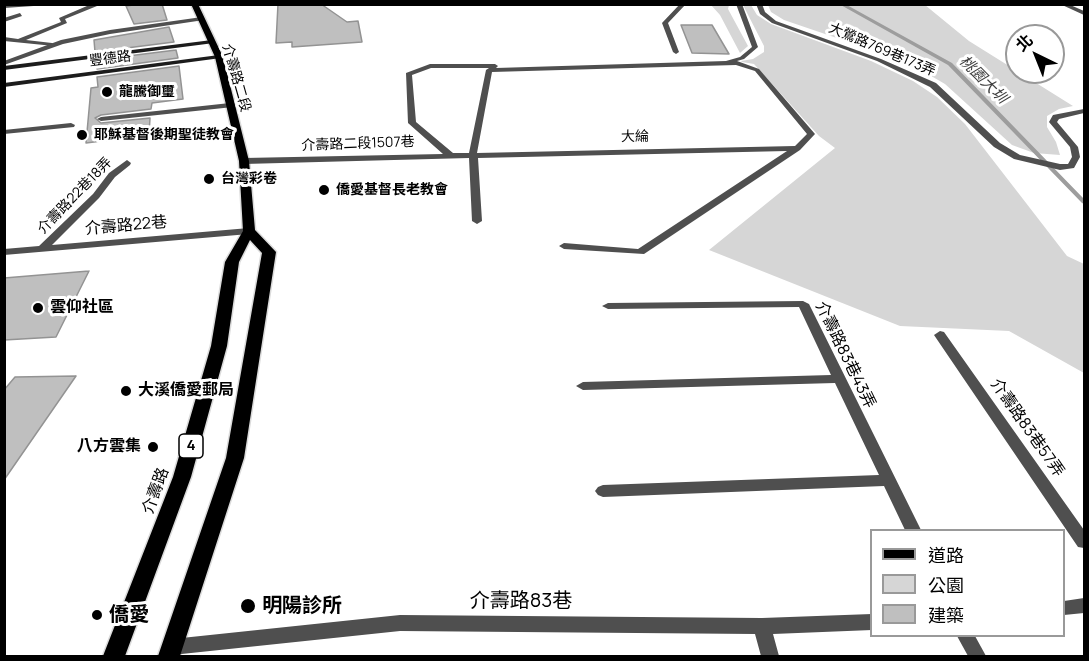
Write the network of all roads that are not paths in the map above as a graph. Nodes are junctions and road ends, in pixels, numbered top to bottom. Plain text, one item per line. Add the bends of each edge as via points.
1 (60, 4) edge
2 (76, 4) edge
3 (113, 4) edge
4 (194, 4) edge
5 (684, 4) edge
6 (739, 4) edge
7 (759, 4) edge
8 (1062, 4) edge
9 (15, 5) edge
10 (96, 5) edge
11 (4, 6) edge
12 (1084, 14) edge
13 (21, 15) dead end
14 (202, 19) junction
15 (4, 20) edge
16 (4, 39) edge
17 (18, 41) junction
18 (212, 42) junction
19 (52, 45) junction
20 (676, 52) dead end
21 (219, 57) junction
22 (4, 63) edge
23 (4, 68) edge
24 (4, 85) edge
25 (230, 105) junction
26 (1084, 111) edge
27 (101, 119) dead end
28 (71, 125) dead end
29 (4, 132) edge
30 (797, 148) junction
31 (473, 154) junction
32 (450, 155) junction
33 (244, 161) junction
34 (127, 163) dead end
35 (477, 221) dead end
36 (249, 231) junction
37 (564, 246) dead end
38 (43, 248) junction
39 (4, 252) edge
40 (608, 306) dead end
41 (940, 334) dead end
42 (839, 379) junction
43 (583, 386) dead end
44 (887, 480) junction
45 (603, 491) dead end
46 (912, 529) edge
47 (1084, 542) edge
48 (1084, 606) edge
49 (1065, 608) edge
50 (870, 622) edge
51 (762, 626) junction
52 (967, 637) edge
53 (170, 652) edge
54 (114, 657) edge
55 (770, 657) edge
56 (977, 657) edge

1 - 9 street
2 - 10 street
3 - 10 street
4 - 14 main road, 介壽路二段
5 - 20 street via 665,23
6 - 32 street via 755,47 742,58 707,63 430,66 408,74 412,123
7 - 26 street, 大鶯路769巷173弄 via 762,13 774,22 879,60 933,85 997,145 1017,157 1071,166 1076,157 1074,147 1053,122 1056,117
8 - 12 street
9 - 11 street
10 - 17 street
13 - 15 street
14 - 18 main road, 介壽路二段
14 - 19 street, 豐德路
16 - 17 street
17 - 19 street
18 - 21 main road, 介壽路二段
18 - 23 main road, 豐德路
19 - 22 street, 豐德路
21 - 24 main road, 豐德路
21 - 25 main road, 介壽路二段
25 - 27 street
25 - 33 main road, 介壽路二段
28 - 29 street
30 - 31 street, 大綸
30 - 31 street via 811,134 757,70 737,63 489,69
30 - 37 street via 640,252
31 - 32 street, 介壽路二段1507巷
31 - 35 street
32 - 33 street, 介壽路二段1507巷
33 - 36 main road
34 - 38 street, 介壽路22巷18弄
36 - 38 street, 介壽路22巷
36 - 53 main road via 269,252 235,458
36 - 54 main road, 介壽路 / 4 via 232,262 219,346 182,477
38 - 39 street, 介壽路22巷
40 - 42 street, 介壽路83巷43弄 via 803,304
41 - 47 street, 介壽路83巷57弄
42 - 43 street
42 - 44 street, 介壽路83巷43弄
44 - 45 street
44 - 46 street, 介壽路83巷43弄
48 - 49 street
50 - 51 street, 介壽路83巷
51 - 53 street, 介壽路83巷 via 400,623
51 - 55 street
52 - 56 street

